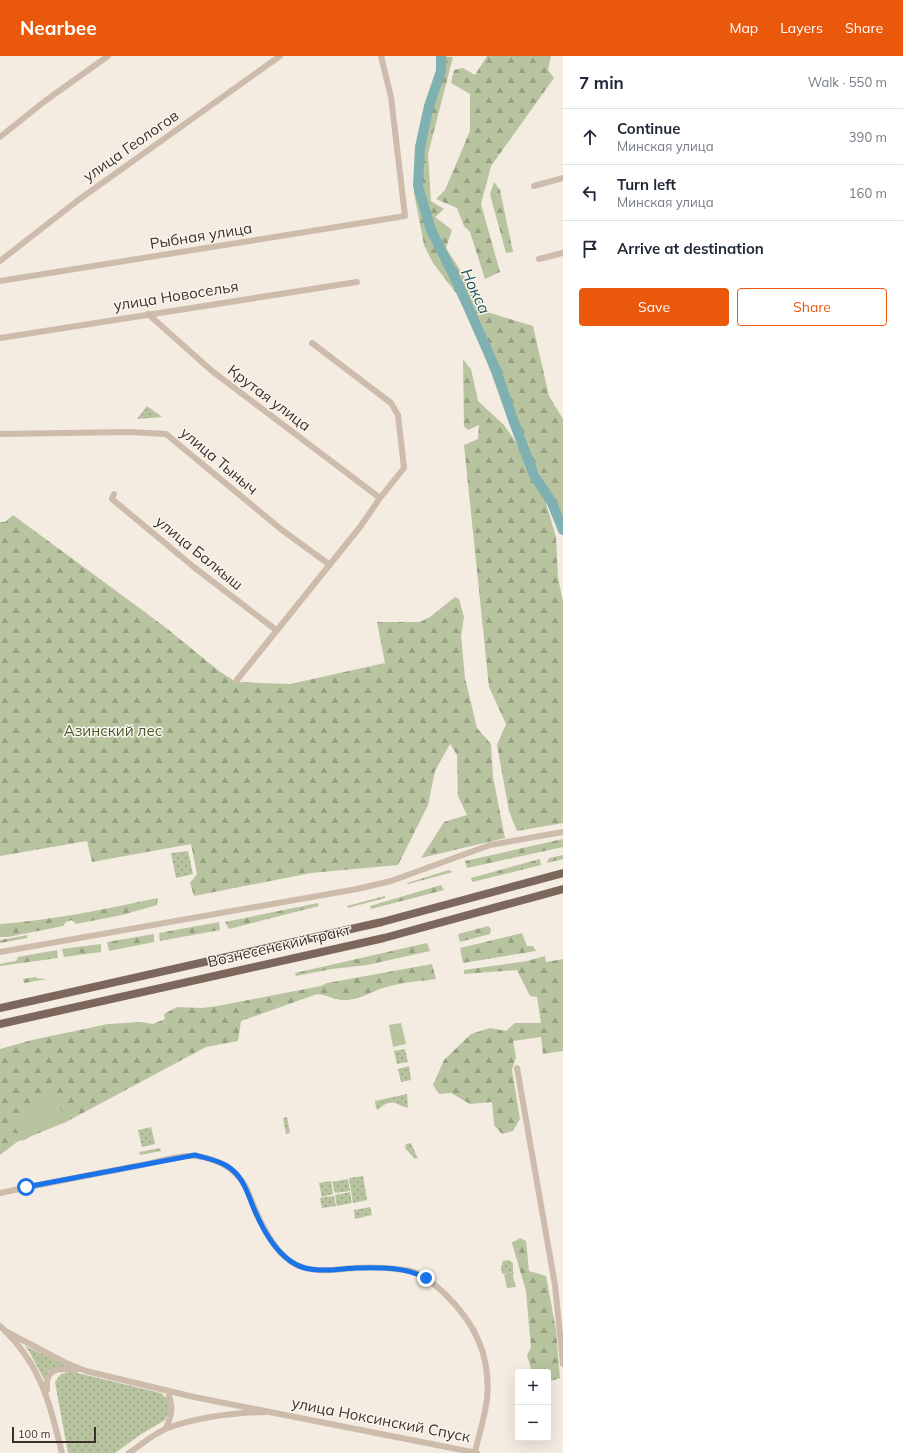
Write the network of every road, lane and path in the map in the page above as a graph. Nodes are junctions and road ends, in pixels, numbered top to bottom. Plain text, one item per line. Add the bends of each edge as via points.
1 (108, 56) edge
2 (280, 56) edge
3 (381, 56) edge
4 (0, 137) edge
5 (563, 178) edge
6 (534, 186) dead end
7 (563, 253) edge
8 (539, 259) dead end
9 (0, 262) edge
10 (0, 281) edge
11 (357, 282) dead end
12 (148, 314) junction
13 (0, 338) edge
14 (312, 343) dead end
15 (0, 434) edge
16 (114, 494) dead end
17 (380, 498) junction
18 (330, 565) junction
19 (276, 630) junction
20 (237, 680) dead end
21 (563, 832) edge
22 (563, 873) edge
23 (563, 889) edge
24 (0, 952) edge
25 (0, 1008) edge
26 (0, 1024) edge
27 (517, 1068) dead end
28 (0, 1193) edge
29 (0, 1326) edge
30 (7, 1332) junction
31 (563, 1364) edge
32 (86, 1371) junction
33 (167, 1390) junction
34 (48, 1399) junction
35 (280, 1413) junction
36 (166, 1428) junction
37 (62, 1453) edge
38 (129, 1453) edge
39 (476, 1453) edge

1 - 4 street via 45,100
2 - 9 street, улица Геологов via 77,201
3 - 10 street, Рыбная улица via 391,97 405,216
5 - 6 street
7 - 8 street
11 - 12 street, улица Новоселья
12 - 13 street, улица Новоселья
12 - 17 street, Крутая улица via 212,371
14 - 17 street via 384,396 398,414 404,468
15 - 18 street, улица Тыныч via 166,434 282,530
16 - 19 street, улица Балкыш via 112,499 195,568
17 - 18 street
18 - 19 street
19 - 20 street
21 - 24 street via 490,845 391,881
22 - 25 main road, Вознесенский тракт via 382,922
23 - 26 main road, Вознесенский тракт via 384,938
27 - 31 street via 555,1285
28 - 39 street via 195,1155 227,1166 238,1174 244,1184 260,1223 273,1244 294,1263 302,1268 327,1270 369,1268 414,1272 437,1286 464,1315 478,1337 487,1370 487,1399
29 - 30 street, улица Ноксинский Спуск
30 - 32 street, улица Ноксинский Спуск
30 - 34 street, улица Ноксинский Спуск via 23,1349 44,1386
32 - 33 street, улица Ноксинский Спуск
32 - 34 street, улица Ноксинский Спуск via 64,1368 53,1371 48,1376
33 - 35 street, улица Ноксинский Спуск
33 - 36 street via 173,1404 172,1415
34 - 37 street, улица Ноксинский Спуск
35 - 36 street, улица Ноксинский Спуск via 240,1413 204,1418
35 - 39 street, улица Ноксинский Спуск
36 - 38 street, улица Ноксинский Спуск

